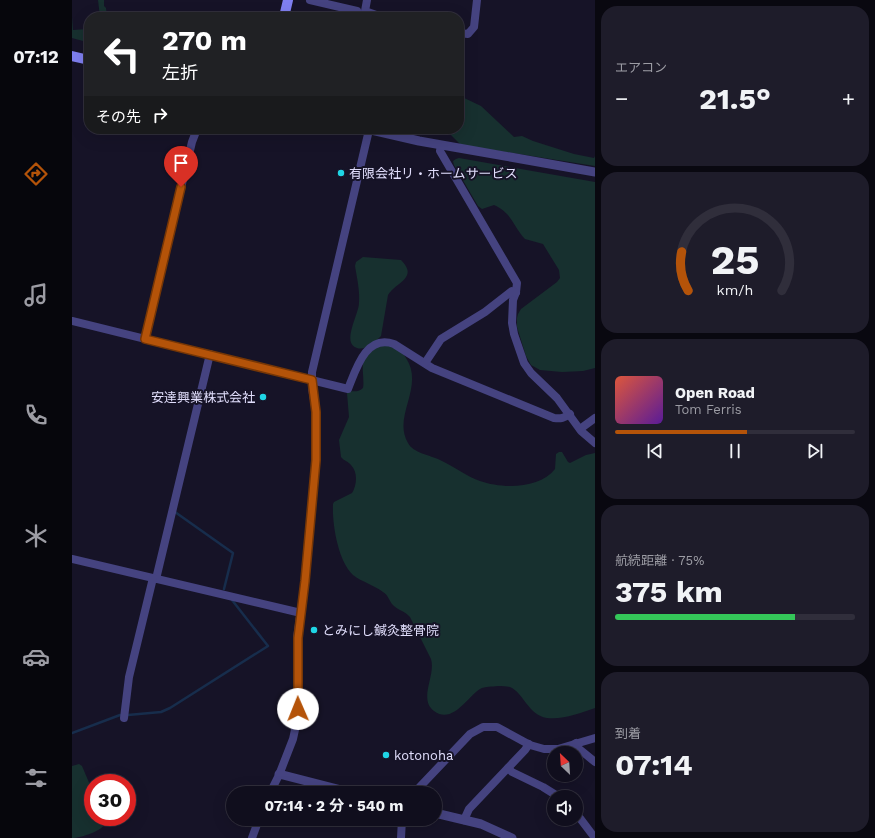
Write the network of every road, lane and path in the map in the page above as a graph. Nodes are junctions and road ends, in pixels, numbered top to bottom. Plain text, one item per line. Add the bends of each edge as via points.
1 (288, 0) edge
2 (310, 0) edge
3 (367, 0) edge
4 (477, 0) edge
5 (357, 11) dead end
6 (285, 12) edge
7 (368, 12) edge
8 (464, 34) edge
9 (72, 56) edge
10 (84, 59) edge
11 (195, 134) edge
12 (367, 134) edge
13 (391, 134) edge
14 (441, 145) junction
15 (595, 172) edge
16 (516, 293) junction
17 (72, 321) edge
18 (145, 339) junction
19 (210, 354) junction
20 (425, 363) junction
21 (312, 380) junction
22 (570, 414) junction
23 (595, 418) edge
24 (580, 429) junction
25 (595, 443) edge
26 (72, 559) edge
27 (155, 578) junction
28 (301, 613) junction
29 (124, 718) dead end
30 (595, 738) edge
31 (576, 743) junction
32 (529, 744) junction
33 (595, 762) edge
34 (508, 768) junction
35 (279, 774) junction
36 (273, 786) edge
37 (326, 786) edge
38 (421, 786) edge
39 (548, 790) edge
40 (442, 815) edge
41 (464, 820) junction
42 (583, 821) edge
43 (256, 826) edge
44 (402, 826) edge
45 (593, 832) edge
46 (252, 838) edge
47 (401, 838) edge
48 (512, 838) edge

1 - 6 main road
2 - 5 street
3 - 7 street via 365,11
4 - 8 street via 474,27 468,34
9 - 10 main road
11 - 18 street
12 - 21 street via 313,364
13 - 14 street
14 - 15 street
14 - 16 street via 440,151 517,283
16 - 20 street via 512,291 441,339
16 - 22 street via 513,300 512,323 521,357 527,368
17 - 18 street
18 - 19 street
19 - 21 street
19 - 27 street
20 - 21 street via 394,344 382,342 369,348 364,354 348,389
20 - 22 street via 554,418 565,418
21 - 28 street via 316,412 316,460
22 - 24 street
23 - 24 street
24 - 25 street
26 - 27 street
27 - 28 street
27 - 29 street via 129,677
28 - 35 street via 297,646 297,724
30 - 31 street
31 - 32 street via 551,750
31 - 33 street via 578,748
32 - 34 street
32 - 38 street via 498,727 483,727 470,734
34 - 39 street
34 - 41 street via 469,809
35 - 36 street
35 - 37 street
40 - 41 street
41 - 48 street via 489,827
42 - 45 street
43 - 46 street
44 - 47 street

